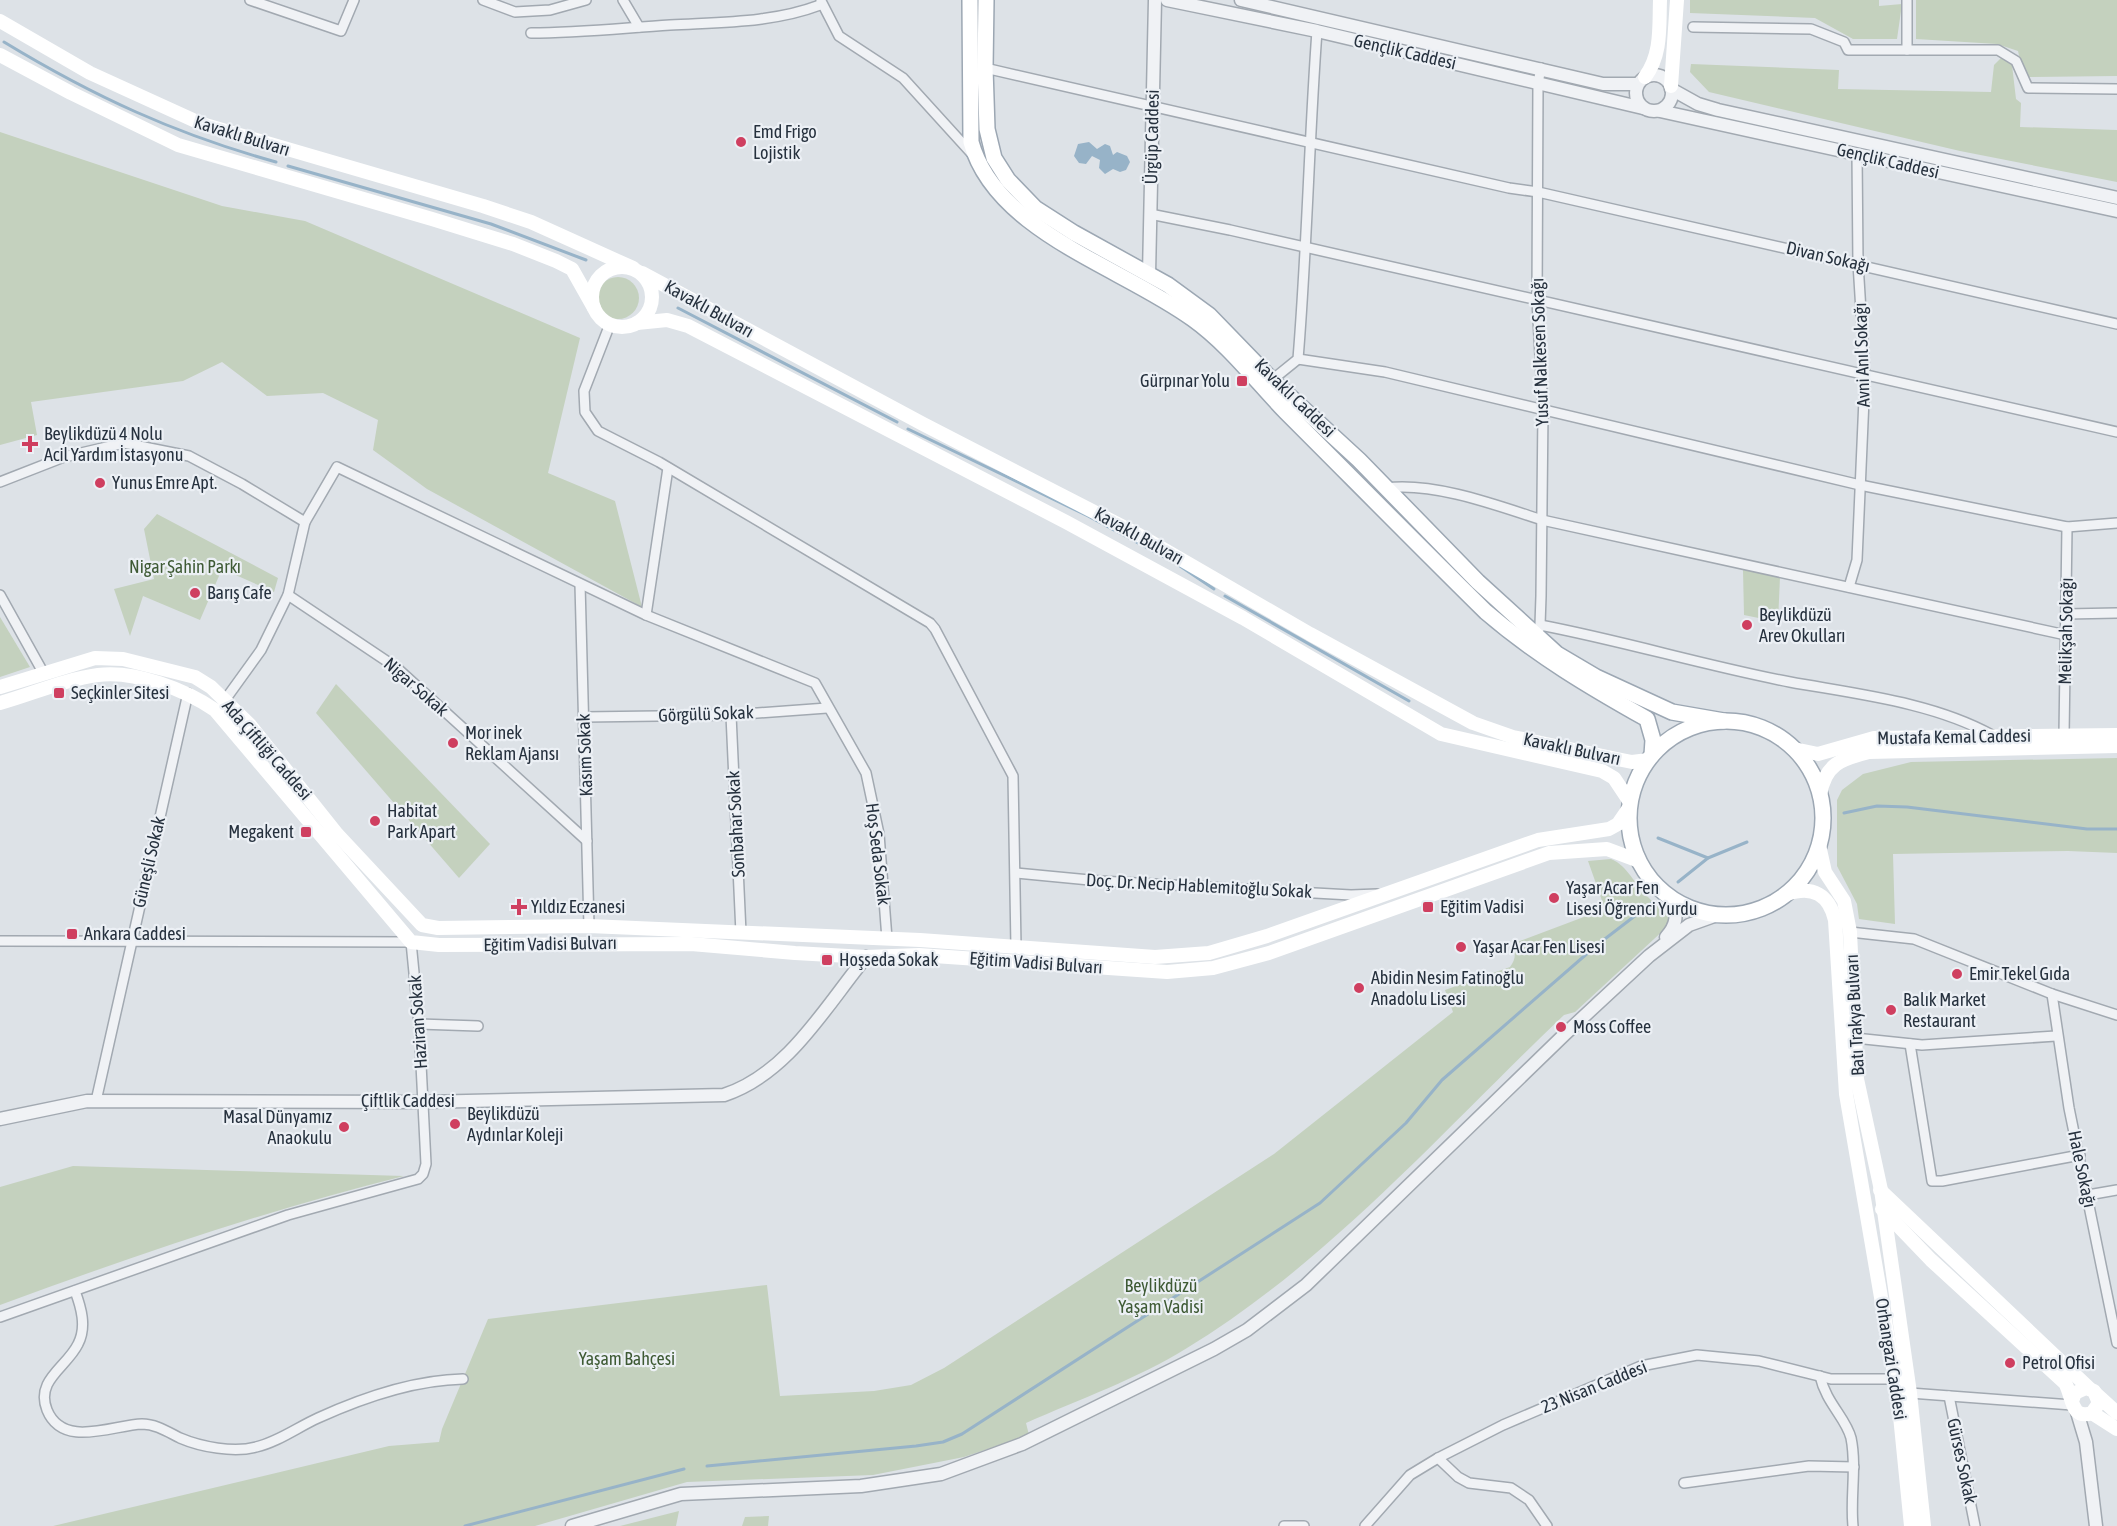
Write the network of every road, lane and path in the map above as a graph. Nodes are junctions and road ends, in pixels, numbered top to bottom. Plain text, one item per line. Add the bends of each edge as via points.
1 (250, 0) edge
2 (354, 0) edge
3 (483, 0) edge
4 (586, 0) edge
5 (623, 0) edge
6 (969, 0) edge
7 (986, 0) edge
8 (1155, 0) edge
9 (1167, 0) edge
10 (1241, 0) edge
11 (1660, 0) edge
12 (1677, 0) edge
13 (1907, 0) edge
14 (821, 2) edge
15 (0, 21) edge
16 (639, 27) junction
17 (1693, 27) dead end
18 (1317, 31) junction
19 (531, 33) dead end
20 (1906, 50) junction
21 (0, 55) edge
22 (985, 68) junction
23 (1541, 68) junction
24 (1641, 80) junction
25 (1538, 83) junction
26 (1671, 88) junction
27 (2117, 89) edge
28 (1152, 107) junction
29 (1643, 108) junction
30 (1660, 111) junction
31 (1308, 143) junction
32 (1857, 154) junction
33 (977, 162) junction
34 (1538, 192) junction
35 (2117, 198) edge
36 (2117, 212) edge
37 (1150, 214) junction
38 (1306, 247) junction
39 (1858, 263) junction
40 (637, 270) junction
41 (1149, 274) junction
42 (1537, 300) junction
43 (594, 308) junction
44 (637, 323) junction
45 (610, 324) junction
46 (2117, 324) edge
47 (1298, 359) junction
48 (1865, 376) junction
49 (1272, 380) junction
50 (1543, 411) junction
51 (2117, 432) edge
52 (668, 468) junction
53 (0, 482) edge
54 (1860, 485) junction
55 (1386, 488) junction
56 (1542, 520) junction
57 (305, 522) junction
58 (2117, 523) edge
59 (2067, 527) junction
60 (580, 584) junction
61 (1849, 587) junction
62 (0, 595) edge
63 (288, 595) junction
64 (2117, 613) edge
65 (2066, 614) junction
66 (646, 615) junction
67 (1539, 630) junction
68 (2066, 635) junction
69 (44, 674) junction
70 (0, 687) edge
71 (188, 693) junction
72 (0, 703) edge
73 (220, 705) junction
74 (827, 708) junction
75 (731, 715) junction
76 (584, 717) junction
77 (1724, 721) junction
78 (2064, 735) junction
79 (2117, 735) edge
80 (1994, 736) junction
81 (2117, 746) edge
82 (1794, 749) junction
83 (1650, 758) junction
84 (1820, 795) junction
85 (1630, 805) junction
86 (587, 841) junction
87 (1819, 845) junction
88 (1639, 861) junction
89 (1016, 873) junction
90 (1383, 893) junction
91 (1787, 894) junction
92 (1672, 899) junction
93 (1717, 915) junction
94 (422, 925) junction
95 (589, 926) junction
96 (1851, 932) junction
97 (741, 933) junction
98 (887, 939) junction
99 (0, 941) edge
100 (411, 942) junction
101 (130, 943) junction
102 (1016, 947) junction
103 (887, 955) junction
104 (1649, 956) junction
105 (866, 957) junction
106 (2052, 994) junction
107 (2117, 1015) edge
108 (419, 1024) junction
109 (478, 1026) dead end
110 (2056, 1036) junction
111 (1855, 1038) junction
112 (1910, 1044) junction
113 (96, 1101) junction
114 (424, 1102) junction
115 (0, 1119) edge
116 (2080, 1155) junction
117 (1881, 1190) junction
118 (2117, 1190) edge
119 (1864, 1194) junction
120 (2088, 1195) junction
121 (1884, 1210) junction
122 (1918, 1247) junction
123 (1890, 1256) junction
124 (75, 1291) junction
125 (0, 1317) edge
126 (2117, 1343) edge
127 (1820, 1376) junction
128 (463, 1379) dead end
129 (1895, 1379) junction
130 (2092, 1390) junction
131 (1910, 1393) junction
132 (1948, 1396) junction
133 (2080, 1409) junction
134 (2117, 1413) edge
135 (2117, 1429) edge
136 (1438, 1458) junction
137 (1854, 1467) junction
138 (1684, 1483) dead end
139 (572, 1526) edge
140 (1284, 1526) edge
141 (1304, 1526) edge
142 (1365, 1526) edge
143 (1547, 1526) edge
144 (1853, 1526) edge
145 (1911, 1526) edge
146 (1924, 1526) edge
147 (1975, 1526) edge
148 (2096, 1526) edge

1 - 2 street via 341,31
3 - 4 street via 515,12 550,10
5 - 16 street
6 - 33 main road, Kavaklı Caddesi via 969,120
7 - 22 main road, Kavaklı Caddesi
8 - 28 street, Ürgüp Caddesi
9 - 18 street, Gençlik Caddesi
10 - 23 street, Gençlik Caddesi
11 - 24 main road via 1659,46 1652,68
12 - 26 main road
13 - 20 street
14 - 16 street via 791,14 759,19
14 - 33 street via 839,36 903,78
15 - 40 main road, Kavaklı Bulvarı via 90,74 202,124 493,209
16 - 19 street
17 - 20 street via 1811,29 1844,42 1848,50
18 - 25 street, Gençlik Caddesi
18 - 31 street
20 - 27 street via 1998,50 2016,61 2028,88
21 - 43 main road, Kavaklı Bulvarı via 178,144 442,222 556,261 572,269
22 - 28 street, Divan Sokağı
22 - 41 main road, Kavaklı Caddesi via 987,129 994,158 1008,180 1035,208
23 - 24 street, Gençlik Caddesi via 1604,84
23 - 25 street, Yusuf Nalkesen Sokağı
24 - 26 street via 1663,77
24 - 29 street via 1635,98
25 - 29 street, Gençlik Caddesi
25 - 34 street, Yusuf Nalkesen Sokağı
26 - 30 street via 1669,103
26 - 35 street, Gençlik Caddesi via 1698,104 1718,110
28 - 31 street, Divan Sokağı
28 - 37 street, Ürgüp Caddesi
29 - 30 street
30 - 32 street, Gençlik Caddesi
31 - 34 street, Divan Sokağı
31 - 38 street
32 - 36 street, Gençlik Caddesi
32 - 39 street, Avni Anıl Sokağı
33 - 83 main road, Kavaklı Caddesi via 1002,197 1031,224 1148,289 1212,334 1486,612 1521,642 1569,675 1647,719 1653,740
34 - 39 street, Divan Sokağı
34 - 42 street, Yusuf Nalkesen Sokağı
37 - 38 street
37 - 41 street, Ürgüp Caddesi
38 - 42 street
38 - 47 street
39 - 46 street, Divan Sokağı
39 - 48 street, Avni Anıl Sokağı
40 - 43 main road via 614,267 598,279 593,288
40 - 44 main road, Kavaklı Bulvarı via 652,289 653,299 651,309
40 - 83 main road, Kavaklı Bulvarı via 1139,535 1473,723 1513,737 1632,762
41 - 49 main road, Kavaklı Caddesi via 1188,297 1209,315
42 - 48 street
42 - 50 street, Yusuf Nalkesen Sokağı
43 - 45 main road, Kavaklı Bulvarı
44 - 45 main road, Kavaklı Bulvarı via 628,327
44 - 85 main road, Kavaklı Bulvarı via 667,320 688,326 1066,522 1243,618 1422,724 1459,740 1602,771 1614,778
45 - 52 street via 584,391 585,412 598,431
47 - 49 street
47 - 50 street via 1385,372
48 - 51 street
48 - 54 street, Avni Anıl Sokağı
49 - 55 main road, Kavaklı Caddesi
50 - 54 street
50 - 56 street, Yusuf Nalkesen Sokağı
52 - 66 street
52 - 89 street via 930,623 1013,776
53 - 57 street via 64,457 123,443 189,456
54 - 59 street
54 - 61 street, Avni Anıl Sokağı via 1857,560
55 - 56 street via 1431,491 1489,502
55 - 67 main road, Kavaklı Caddesi via 1478,582
56 - 61 street
56 - 67 street, Yusuf Nalkesen Sokağı
57 - 60 street, Hoş Seda Sokak via 338,466
57 - 63 street
58 - 59 street
59 - 65 street, Melikşah Sokağı
60 - 66 street, Hoş Seda Sokak
60 - 76 street, Kasım Sokak
61 - 68 street
62 - 69 street
63 - 73 street via 261,650
63 - 86 street, Nigar Sokak via 397,668
64 - 65 street
65 - 68 street, Melikşah Sokağı
66 - 74 street, Hoş Seda Sokak via 815,683
67 - 77 main road, Kavaklı Caddesi via 1557,654 1596,677 1672,712
67 - 80 street via 1639,645 1711,665 1913,707 1970,723
68 - 78 street, Melikşah Sokağı
69 - 70 main road, Ada Çiftliği Caddesi
69 - 73 main road, Ada Çiftliği Caddesi via 95,658 123,659 195,678 211,687
71 - 72 main road, Ada Çiftliği Caddesi via 123,675 97,675
71 - 73 main road, Ada Çiftliği Caddesi
71 - 101 street, Güneşli Sokak
73 - 94 main road, Ada Çiftliği Caddesi via 250,725 337,834
73 - 100 main road, Ada Çiftliği Caddesi
74 - 75 street, Görgülü Sokak
74 - 98 street, Hoş Seda Sokak via 866,773 879,834
75 - 76 street, Görgülü Sokak
75 - 97 street, Sonbahar Sokak
76 - 86 street, Kasım Sokak
77 - 82 main road via 1762,728
77 - 83 main road via 1677,735
78 - 79 main road, Mustafa Kemal Caddesi
78 - 80 main road, Mustafa Kemal Caddesi
80 - 82 main road, Mustafa Kemal Caddesi via 1874,738 1818,754
81 - 84 main road, Mustafa Kemal Caddesi via 1869,752 1834,766 1823,781
82 - 84 main road via 1812,773
83 - 85 main road
84 - 87 main road via 1823,820
85 - 88 main road via 1632,841
85 - 90 main road, Eğitim Vadisi Bulvarı via 1618,824 1609,829 1538,840
86 - 95 street, Kasım Sokak
87 - 91 main road via 1812,863
87 - 96 main road, Batı Trakya Bulvarı via 1825,872 1844,901
88 - 92 main road via 1648,876
88 - 103 main road, Eğitim Vadisi Bulvarı via 1607,849 1549,853 1269,953 1213,968 1167,972
89 - 90 street, Doç. Dr. Necip Hablemitoğlu Sokak via 1100,881
89 - 102 street
90 - 102 main road, Eğitim Vadisi Bulvarı via 1209,953 1155,957
91 - 93 main road via 1755,911
91 - 119 main road, Batı Trakya Bulvarı via 1816,892 1832,908 1846,1094
92 - 93 main road via 1696,911
92 - 104 street via 1675,924
93 - 104 street via 1689,925
94 - 95 main road, Eğitim Vadisi Bulvarı
94 - 100 street
95 - 97 main road, Eğitim Vadisi Bulvarı
96 - 106 street via 1914,939
96 - 111 main road, Batı Trakya Bulvarı
97 - 98 main road, Eğitim Vadisi Bulvarı
98 - 102 main road, Eğitim Vadisi Bulvarı
98 - 103 main road
99 - 101 street
100 - 101 street
100 - 105 main road, Eğitim Vadisi Bulvarı via 692,944
100 - 108 street, Haziran Sokak
101 - 113 street, Güneşli Sokak
103 - 105 main road, Eğitim Vadisi Bulvarı
104 - 139 street via 1306,1285 1247,1330 1214,1349 1023,1444 941,1474 861,1486 681,1494
105 - 114 street, Çiftlik Caddesi via 779,1065 742,1089 712,1097
106 - 107 street
106 - 110 street, Hale Sokağı
108 - 109 street
108 - 114 street, Haziran Sokak
110 - 112 street
110 - 116 street, Hale Sokağı
111 - 112 street
111 - 117 main road, Batı Trakya Bulvarı via 1857,1079
112 - 116 street via 1932,1180
113 - 114 street, Çiftlik Caddesi
113 - 115 street, Çiftlik Caddesi via 50,1106
114 - 124 street, Haziran Sokak via 426,1164 418,1179 288,1215
116 - 120 street, Hale Sokağı
117 - 119 main road
117 - 121 main road, Batı Trakya Bulvarı
117 - 130 main road
118 - 120 street
119 - 121 main road
119 - 129 main road, Orhangazi Caddesi
120 - 126 street, Hale Sokağı
121 - 122 main road
121 - 123 main road, Orhangazi Caddesi
122 - 123 main road via 1897,1242
122 - 133 main road via 2065,1383
123 - 131 main road, Orhangazi Caddesi
124 - 125 street, Haziran Sokak
124 - 128 street via 82,1310 78,1344 46,1385 44,1398 48,1412 73,1432 145,1424 216,1447 255,1448 362,1400 439,1380
127 - 129 street, 23 Nisan Caddesi
127 - 136 street, 23 Nisan Caddesi via 1759,1361 1697,1354 1641,1366 1503,1425
127 - 137 street via 1827,1400 1850,1435
129 - 145 main road, Orhangazi Caddesi
130 - 133 main road via 2078,1390
130 - 133 main road via 2098,1403
130 - 134 main road
131 - 132 street
131 - 146 main road, Orhangazi Caddesi
132 - 133 street
132 - 147 street, Gürses Sokak
133 - 135 main road
133 - 148 street
136 - 142 street, 23 Nisan Caddesi via 1410,1475
136 - 143 street via 1458,1478 1469,1483 1512,1488 1529,1500
137 - 138 street via 1809,1466
137 - 144 street
140 - 141 street

